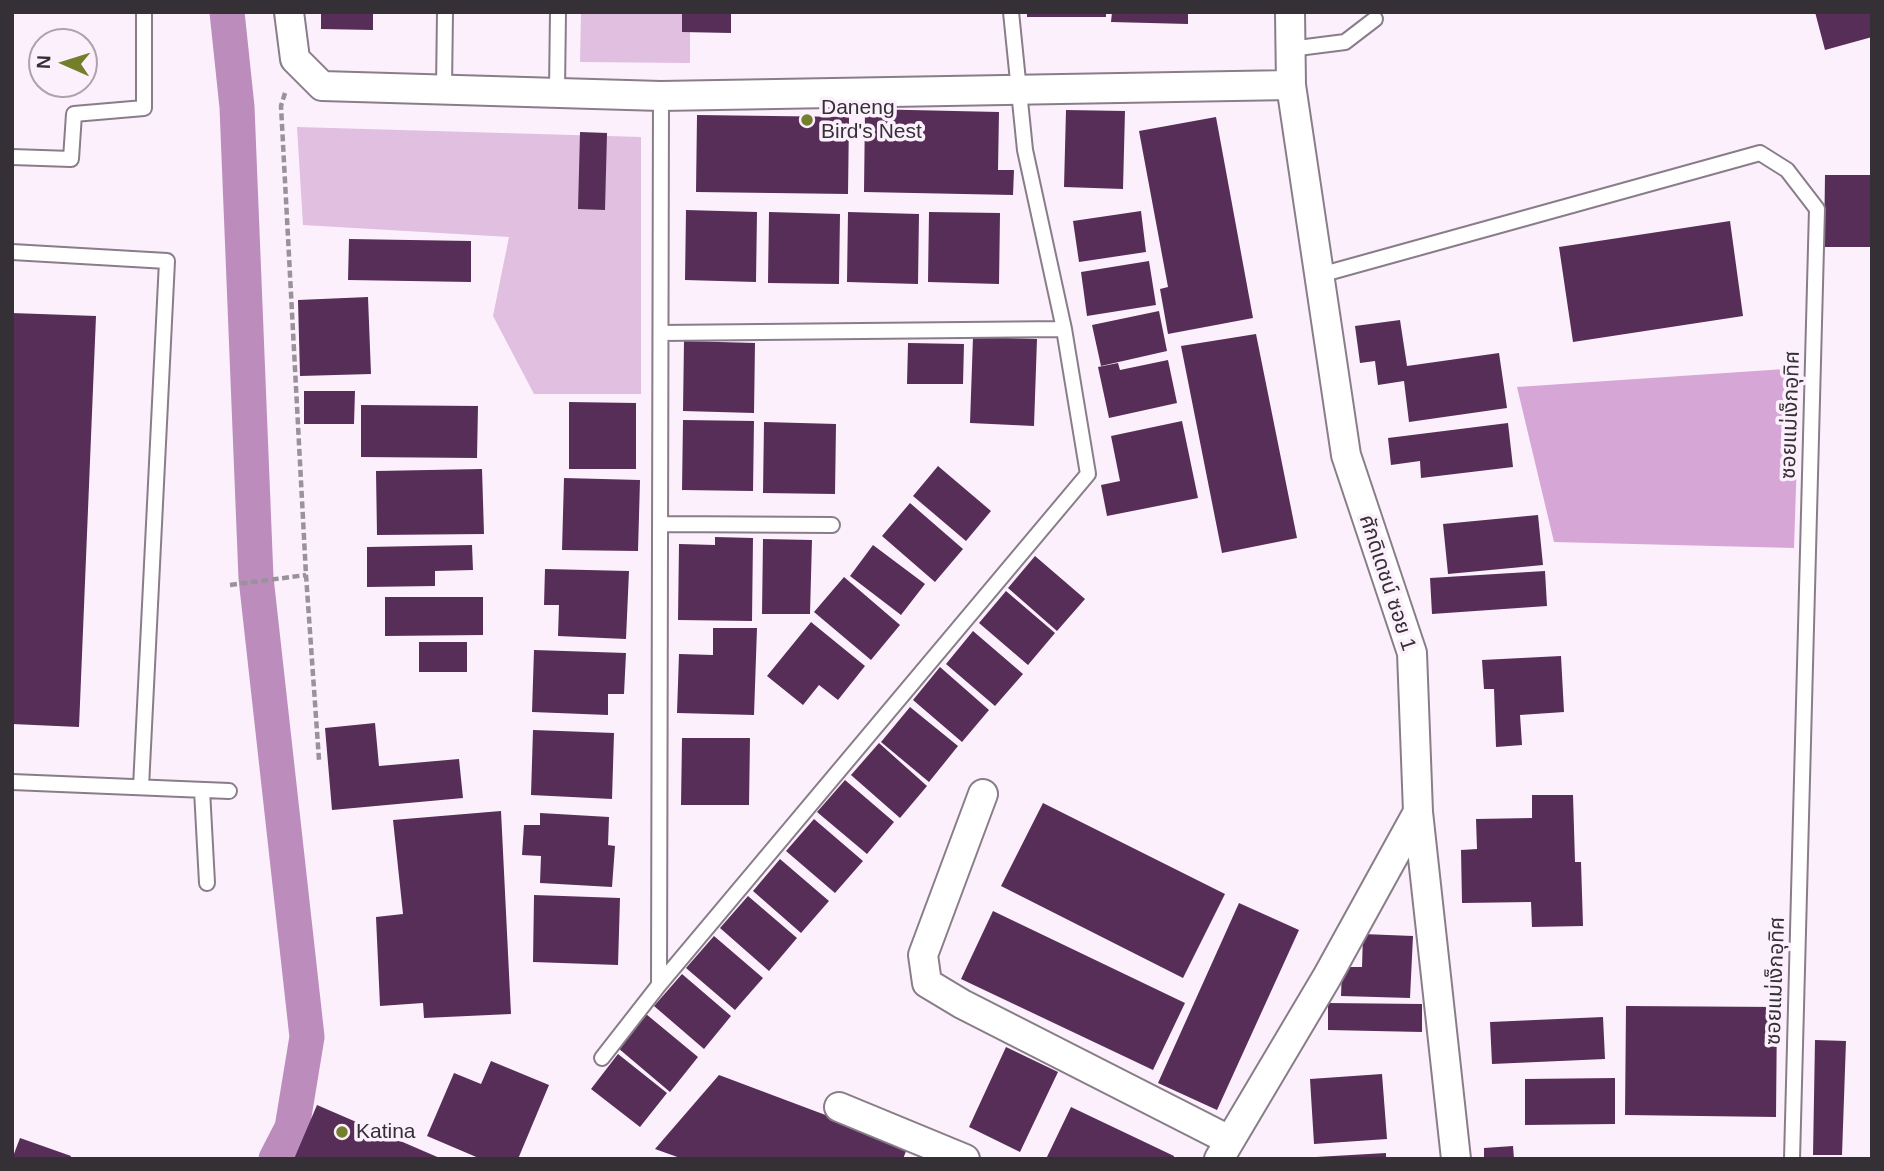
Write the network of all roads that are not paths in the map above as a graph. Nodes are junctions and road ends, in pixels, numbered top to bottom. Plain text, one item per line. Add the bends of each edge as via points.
1 (144, 12) edge
2 (289, 12) edge
3 (445, 12) edge
4 (558, 12) edge
5 (1011, 12) edge
6 (1290, 12) edge
7 (1378, 15) edge
8 (1290, 49) junction
9 (1291, 85) junction
10 (444, 88) junction
11 (1017, 89) junction
12 (556, 90) junction
13 (661, 96) junction
14 (12, 157) edge
15 (12, 253) edge
16 (1320, 275) junction
17 (1064, 329) junction
18 (661, 333) junction
19 (661, 524) junction
20 (832, 525) dead end
21 (12, 782) edge
22 (141, 787) junction
23 (202, 790) junction
24 (229, 791) dead end
25 (983, 794) dead end
26 (1418, 812) junction
27 (207, 883) dead end
28 (659, 985) junction
29 (602, 1058) dead end
30 (839, 1107) dead end
31 (1224, 1150) edge
32 (965, 1159) edge
33 (1456, 1159) edge
34 (1792, 1159) edge

1 - 14 lane via 144,108 74,114 71,159
2 - 10 street via 295,59 322,86
3 - 10 lane
4 - 12 lane
5 - 11 lane
6 - 8 street, ศักดิเดชน์ ซอย 1
7 - 8 lane via 1345,42
8 - 9 street, ศักดิเดชน์ ซอย 1
9 - 11 street
9 - 16 street, ศักดิเดชน์ ซอย 1
10 - 12 street
11 - 13 street
11 - 17 lane via 1025,150
12 - 13 street
13 - 18 lane
15 - 22 lane via 167,261
16 - 26 street, ศักดิเดชน์ ซอย 1 via 1346,454 1412,653
16 - 34 lane, ซอยแม่เง็กอุทิศ via 1760,153 1787,170 1817,209
17 - 18 lane
17 - 28 lane via 1088,474
18 - 19 lane
19 - 20 lane
19 - 28 lane
21 - 22 lane
22 - 23 lane
23 - 24 lane
23 - 27 lane
25 - 31 street via 923,955 927,983
26 - 31 street
26 - 33 street, ศักดิเดชน์ ซอย 1
28 - 29 lane
30 - 32 street

